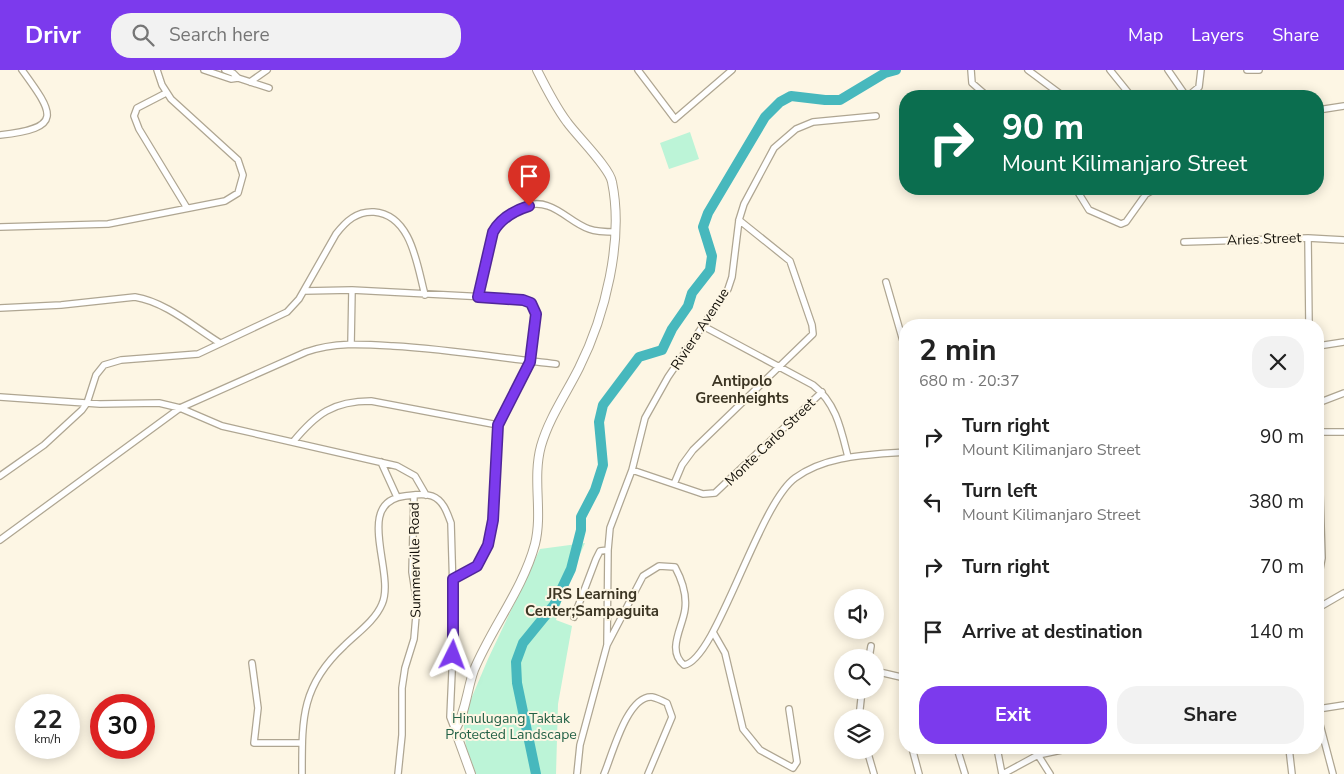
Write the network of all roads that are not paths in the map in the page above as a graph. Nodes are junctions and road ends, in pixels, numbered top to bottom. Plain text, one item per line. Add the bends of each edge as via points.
1 (22, 70) edge
2 (157, 70) edge
3 (204, 70) edge
4 (224, 70) edge
5 (267, 70) edge
6 (536, 70) edge
7 (638, 70) edge
8 (732, 70) edge
9 (971, 70) edge
10 (1028, 70) edge
11 (1110, 70) edge
12 (1168, 70) edge
13 (1201, 70) edge
14 (1248, 70) edge
15 (1259, 70) edge
16 (238, 78) junction
17 (250, 82) junction
18 (269, 88) dead end
19 (979, 90) edge
20 (1055, 90) edge
21 (1127, 90) edge
22 (1183, 90) edge
23 (1194, 90) edge
24 (166, 93) junction
25 (1344, 106) edge
26 (1324, 109) edge
27 (876, 116) dead end
28 (0, 135) edge
29 (1080, 195) edge
30 (1145, 195) edge
31 (187, 208) junction
32 (740, 220) junction
33 (0, 227) edge
34 (616, 232) junction
35 (1308, 238) junction
36 (1344, 240) edge
37 (1184, 242) dead end
38 (886, 282) dead end
39 (352, 290) junction
40 (304, 291) junction
41 (425, 294) junction
42 (478, 297) junction
43 (0, 308) edge
44 (1309, 319) edge
45 (703, 326) junction
46 (899, 327) edge
47 (1344, 342) edge
48 (220, 343) junction
49 (351, 344) junction
50 (1324, 345) edge
51 (530, 362) junction
52 (556, 364) dead end
53 (780, 367) junction
54 (822, 392) junction
55 (1344, 393) edge
56 (0, 397) edge
57 (1324, 401) edge
58 (87, 403) junction
59 (180, 408) junction
60 (498, 425) junction
61 (1324, 431) edge
62 (1344, 432) edge
63 (292, 442) junction
64 (899, 453) edge
65 (848, 457) junction
66 (381, 462) junction
67 (632, 470) junction
68 (0, 476) edge
69 (674, 484) junction
70 (414, 495) junction
71 (426, 495) junction
72 (397, 497) junction
73 (0, 540) edge
74 (608, 550) junction
75 (453, 579) junction
76 (1344, 593) edge
77 (1324, 605) edge
78 (574, 617) dead end
79 (713, 632) junction
80 (607, 645) junction
81 (871, 646) dead end
82 (870, 649) edge
83 (252, 662) dead end
84 (884, 673) edge
85 (899, 677) edge
86 (1344, 705) edge
87 (1324, 708) edge
88 (789, 709) dead end
89 (454, 730) junction
90 (1324, 740) edge
91 (302, 744) junction
92 (914, 754) edge
93 (959, 754) edge
94 (998, 754) edge
95 (1043, 754) edge
96 (1290, 754) edge
97 (1038, 755) junction
98 (870, 759) edge
99 (302, 774) edge
100 (398, 774) edge
101 (471, 774) edge
102 (577, 774) edge
103 (604, 774) edge
104 (648, 774) edge
105 (874, 774) edge
106 (919, 774) edge
107 (965, 774) edge
108 (1002, 774) edge
109 (1050, 774) edge
110 (1292, 774) edge
111 (1333, 774) edge

1 - 28 street via 45,102 46,116 42,126 30,132
2 - 24 street
3 - 16 street via 231,79
4 - 16 street
5 - 17 street
6 - 34 street via 555,106 612,179
7 - 8 street via 675,119
9 - 19 street via 970,78
10 - 20 street
11 - 21 street
12 - 22 street
13 - 23 street via 1199,86
14 - 15 street
16 - 17 street
17 - 18 street
24 - 31 street via 137,108 134,116
24 - 31 street via 238,160 243,175 238,193 233,198
25 - 26 street
27 - 32 street, Riviera Avenue via 813,122 796,129 774,148 744,204
29 - 30 street via 1089,210 1121,224 1126,222
31 - 33 street via 108,224
32 - 45 street, Riviera Avenue via 732,277 718,307
32 - 53 street via 790,261 813,330 811,337
34 - 42 street via 590,230 548,206 539,204 518,209 498,223 493,232
34 - 89 street via 604,301 587,351 547,427 541,448 537,470 539,522 535,544 526,569 474,671
35 - 36 street, Aries Street
35 - 37 street, Aries Street
35 - 44 street
38 - 46 street
39 - 40 street
39 - 41 street
39 - 49 street
40 - 41 street via 343,225 359,214 376,212 394,219 407,234
40 - 48 street via 294,306 281,316
41 - 42 street
42 - 51 street via 531,303 536,314
43 - 48 street via 135,297 151,301
45 - 53 street
45 - 67 street, Riviera Avenue via 645,418
47 - 50 street
48 - 58 street via 190,356 121,360 104,365 96,375
49 - 51 street via 423,348
49 - 59 street via 327,345 306,352
51 - 52 street
51 - 60 street
53 - 54 street
53 - 69 street via 693,450
54 - 65 street via 833,406
54 - 69 street, Monte Carlo Street via 715,493 702,494
55 - 57 street
56 - 58 street
58 - 59 street via 159,402
58 - 68 street via 60,431
59 - 63 street via 222,426
59 - 73 street
60 - 63 street via 371,401 354,401 327,409
60 - 75 street via 493,520 488,545 477,566
61 - 62 street
63 - 66 street
64 - 65 street
65 - 79 street via 806,471 784,488 770,509
66 - 71 street via 409,472 419,481
66 - 72 street
67 - 69 street, Monte Carlo Street
67 - 74 street, Riviera Avenue via 610,528
70 - 71 street
70 - 72 street
70 - 100 street, Summerville Road via 412,572 417,604 414,639 402,688
71 - 75 street via 440,501 447,511
72 - 91 street via 389,501 378,519 385,584 382,604 320,671 304,712
74 - 78 street via 600,551
74 - 80 street, Riviera Avenue
75 - 89 street via 450,717
76 - 77 street
79 - 80 street via 693,662 684,665 678,660 676,642 685,609 682,580 675,567 659,566 643,576
79 - 88 street via 725,653 743,729 760,750 793,768 797,762
80 - 102 street via 580,745
81 - 82 street
83 - 91 street via 258,708 254,743
84 - 85 street
86 - 87 street
89 - 101 street
90 - 111 street
91 - 99 street
92 - 106 street
93 - 107 street
94 - 108 street
95 - 97 street
96 - 110 street
97 - 108 street
97 - 109 street
98 - 105 street
103 - 104 street via 627,717 634,707 646,698 652,698 667,703 672,717

